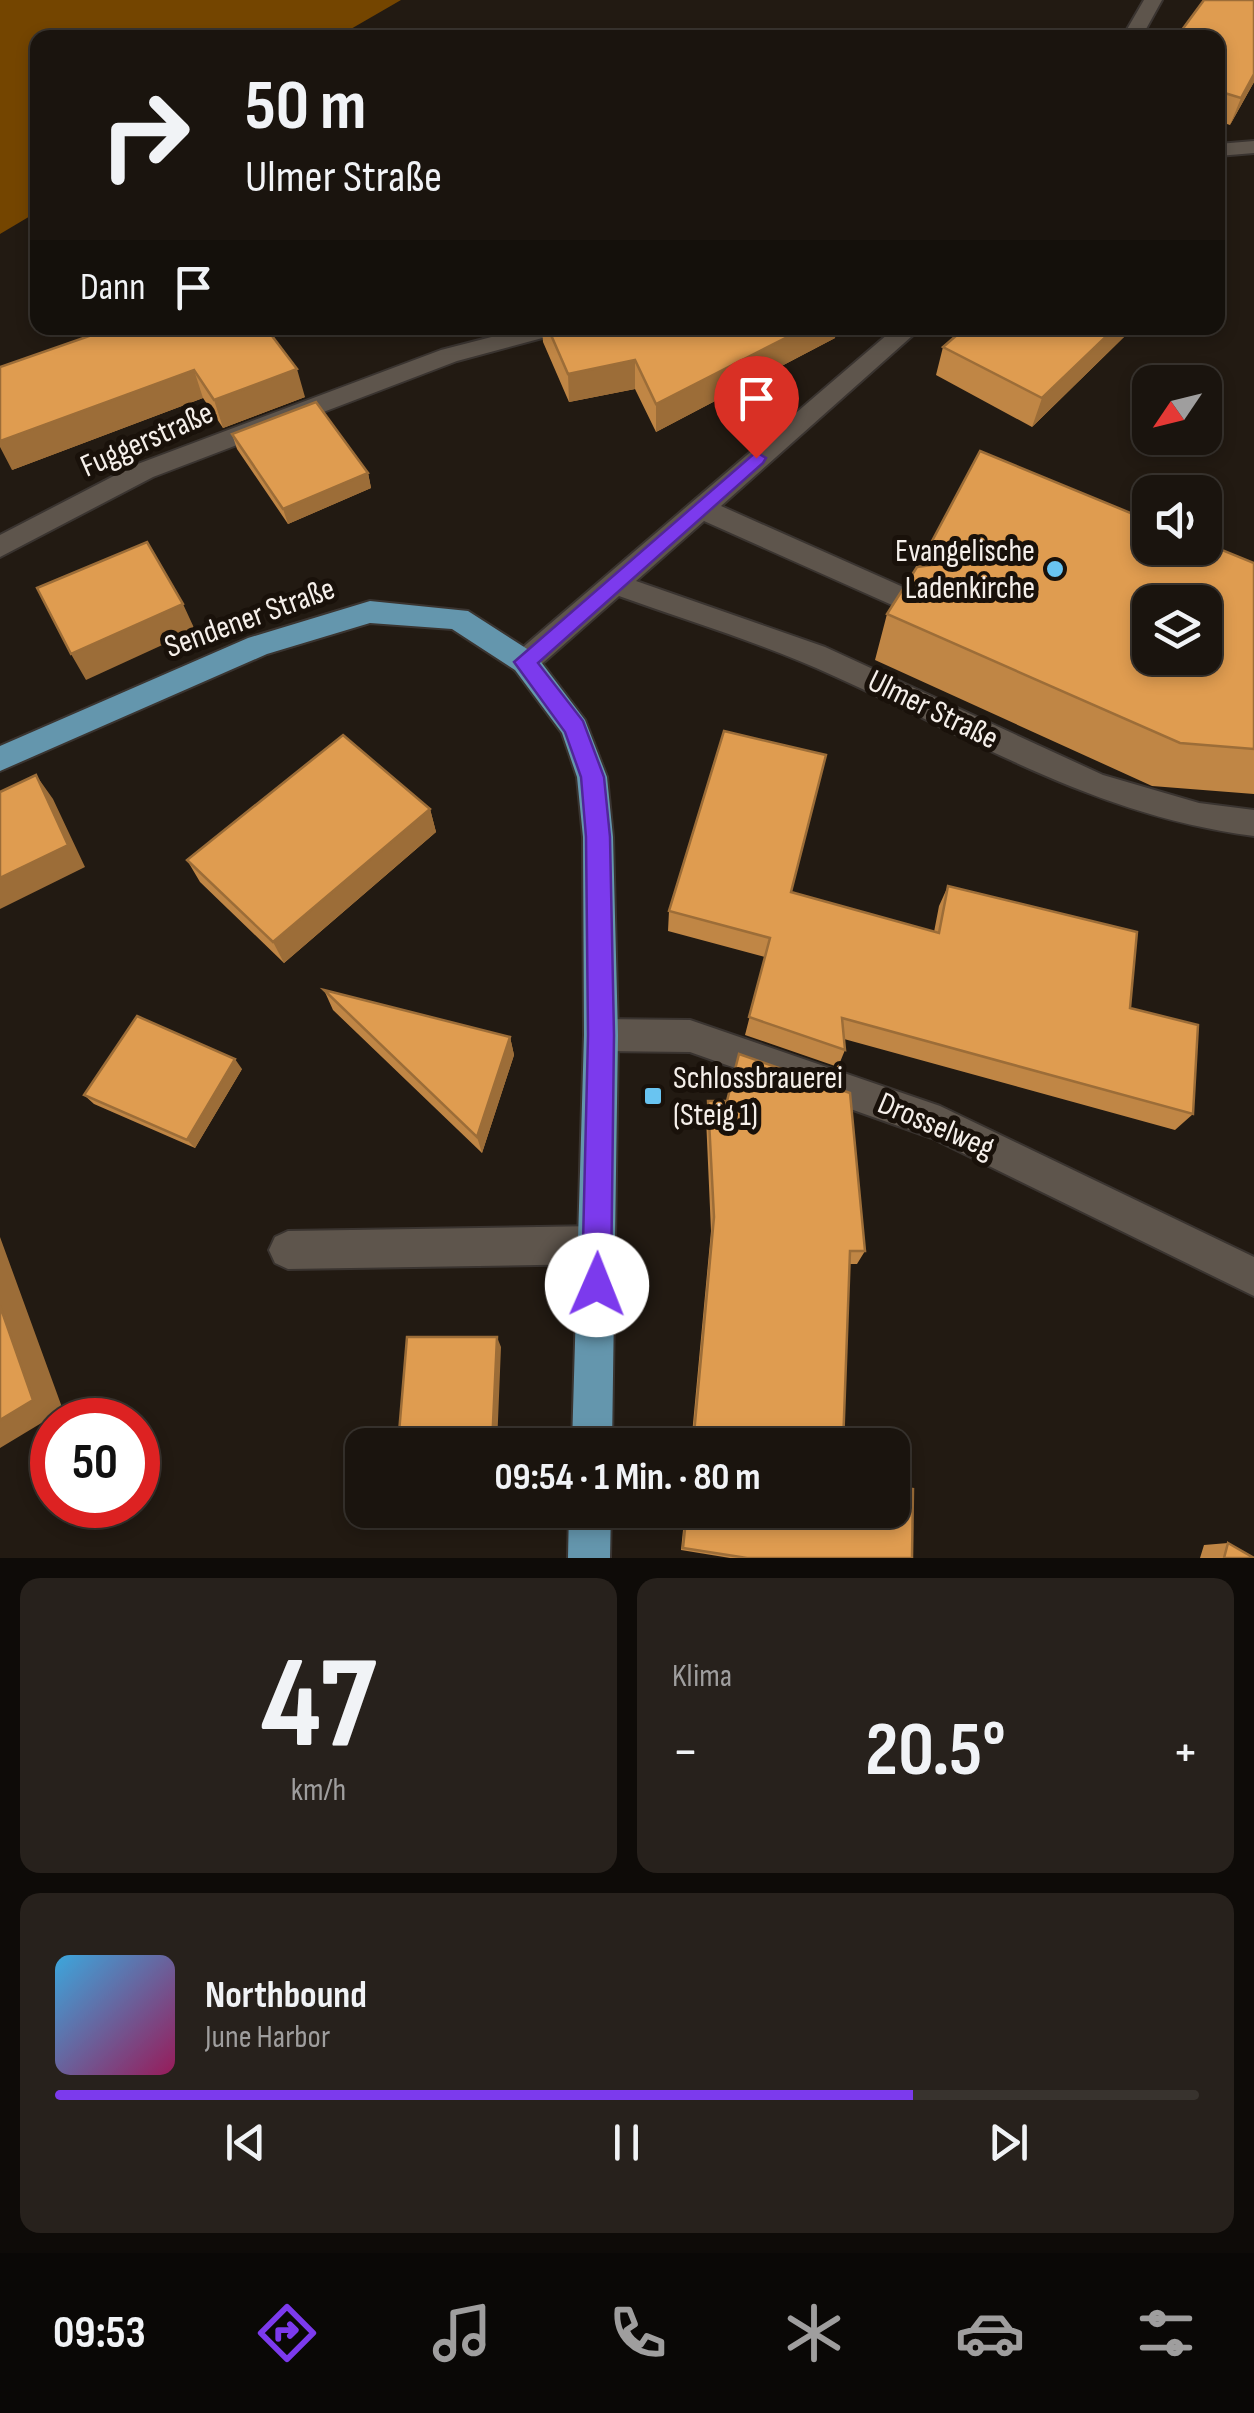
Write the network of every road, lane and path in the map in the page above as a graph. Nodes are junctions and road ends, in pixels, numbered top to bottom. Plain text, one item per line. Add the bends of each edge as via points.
1 (1153, 0) edge
2 (1136, 30) edge
3 (1254, 146) edge
4 (1225, 149) edge
5 (525, 335) edge
6 (901, 335) edge
7 (700, 508) junction
8 (0, 547) edge
9 (614, 584) junction
10 (911, 602) edge
11 (525, 662) junction
12 (0, 760) edge
13 (1254, 824) edge
14 (601, 1035) junction
15 (598, 1245) junction
16 (288, 1250) dead end
17 (1254, 1277) edge
18 (593, 1428) edge
19 (589, 1528) edge
20 (588, 1558) edge

1 - 2 street
3 - 4 street
5 - 8 street, Fuggerstraße via 449,354 144,471
6 - 7 street
7 - 9 street
7 - 10 street
9 - 11 street
9 - 13 street, Ulmer Straße via 838,664 1040,764 1128,798 1213,821
11 - 12 main road, Sendener Straße via 458,619 370,612 258,646
11 - 14 main road via 575,728 592,777
14 - 15 main road
14 - 17 street, Drosselweg via 690,1036 940,1123
15 - 16 street
15 - 18 main road
19 - 20 main road

